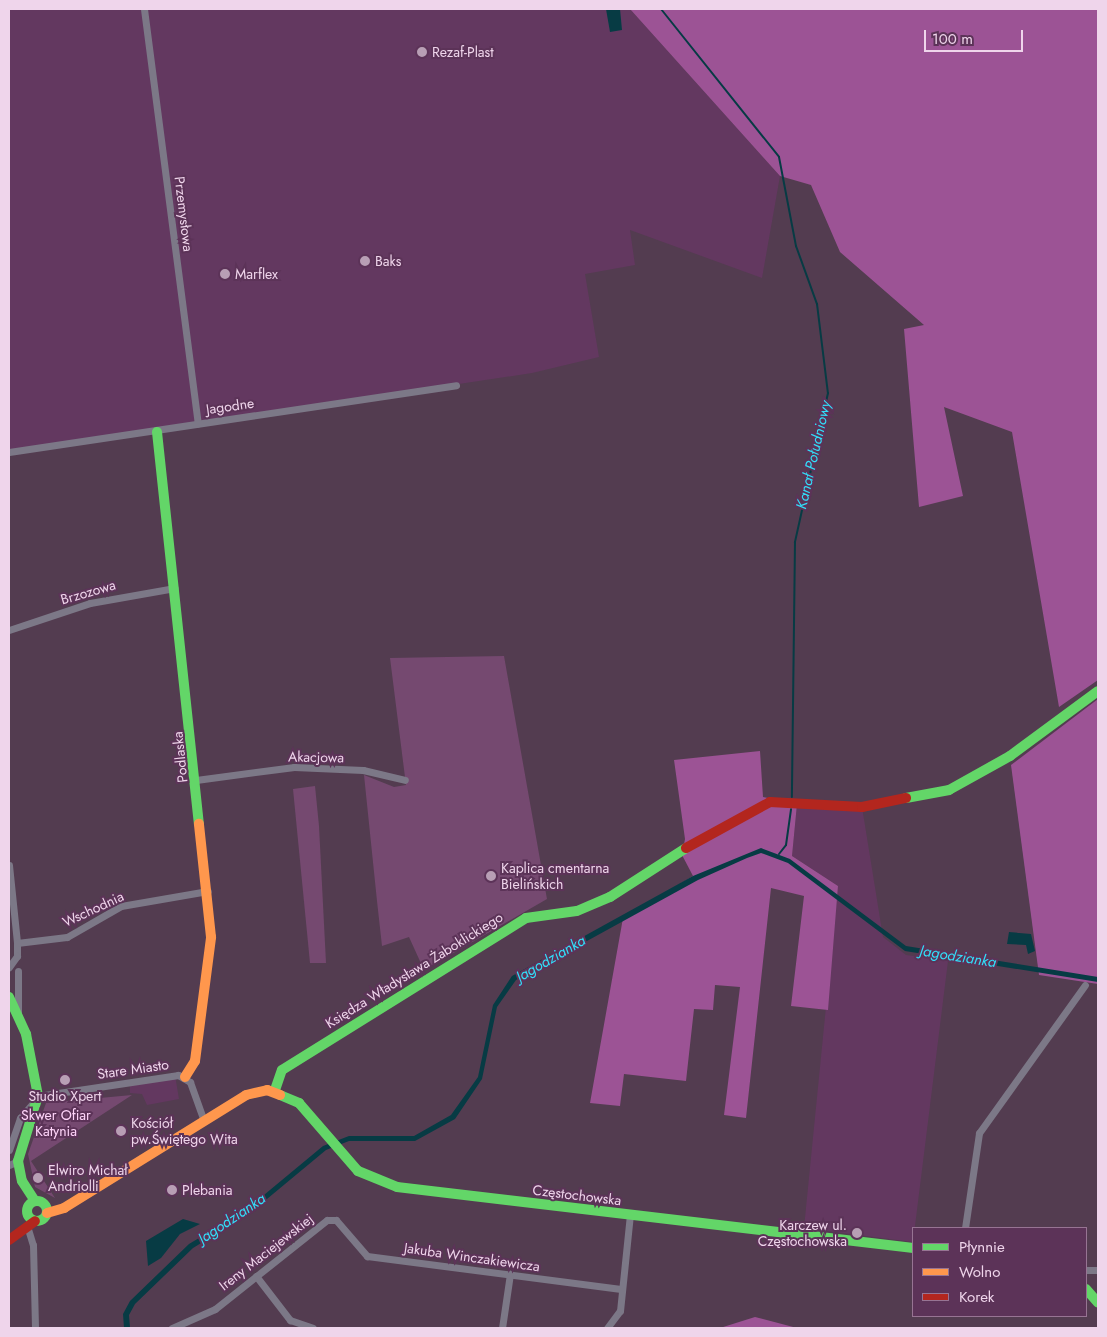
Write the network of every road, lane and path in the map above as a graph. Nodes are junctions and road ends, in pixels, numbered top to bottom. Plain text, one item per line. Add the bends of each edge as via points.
1 (144, 9) edge
2 (456, 385) dead end
3 (198, 423) junction
4 (157, 432) junction
5 (9, 452) edge
6 (175, 588) junction
7 (9, 630) edge
8 (1098, 691) edge
9 (196, 780) junction
10 (405, 780) dead end
11 (9, 865) edge
12 (208, 891) junction
13 (17, 943) junction
14 (9, 967) edge
15 (18, 971) dead end
16 (1085, 985) dead end
17 (9, 997) edge
18 (18, 1013) junction
19 (185, 1077) junction
20 (275, 1090) junction
21 (37, 1098) junction
22 (204, 1120) junction
23 (9, 1150) edge
24 (13, 1163) edge
25 (32, 1203) junction
26 (46, 1209) junction
27 (630, 1215) junction
28 (336, 1220) joint
29 (30, 1222) junction
30 (965, 1227) edge
31 (9, 1234) edge
32 (9, 1240) edge
33 (912, 1248) edge
34 (510, 1274) junction
35 (256, 1276) junction
36 (621, 1289) junction
37 (1087, 1290) edge
38 (1098, 1303) edge
39 (35, 1328) edge
40 (172, 1328) edge
41 (313, 1328) edge
42 (502, 1328) edge
43 (607, 1328) edge

1 - 3 street, Przemysłowa
2 - 3 street, Jagodne
3 - 4 street, Jagodne
4 - 5 street, Jagodne
4 - 6 street, Podlaska
6 - 7 street, Brzozowa via 90,603
6 - 9 street, Podlaska
8 - 20 street, Księdza Władysława Żaboklickiego via 995,766 949,790 862,807 770,802 732,819 610,897 577,911 526,918 282,1070
9 - 10 street, Akacjowa via 294,767 364,770
9 - 12 street, Podlaska
11 - 13 street
12 - 13 street, Wschodnia via 121,906 67,937
12 - 19 street, Podlaska via 210,963 195,1061
13 - 14 street via 17,956
15 - 18 street
16 - 30 street via 979,1133
17 - 18 street
18 - 21 street
19 - 21 street, Stare Miasto via 167,1076
19 - 22 street, Stare Miasto
20 - 22 street via 246,1095
20 - 27 street, Częstochowska via 298,1103 340,1154 370,1178 397,1187
21 - 23 street via 20,1118
21 - 24 street
22 - 26 street via 68,1203
24 - 25 street
25 - 26 street
25 - 29 street
26 - 29 street
27 - 33 street, Częstochowska
27 - 36 street
28 - 34 street, Jakuba Winczakiewicza via 367,1256
28 - 35 street, Ireny Maciejewskiej via 327,1220
29 - 31 street
29 - 32 street
29 - 39 street
34 - 36 street, Jakuba Winczakiewicza
34 - 42 street
35 - 40 street, Ireny Maciejewskiej via 215,1309
35 - 41 street via 290,1320
36 - 43 street via 620,1311
37 - 38 street

